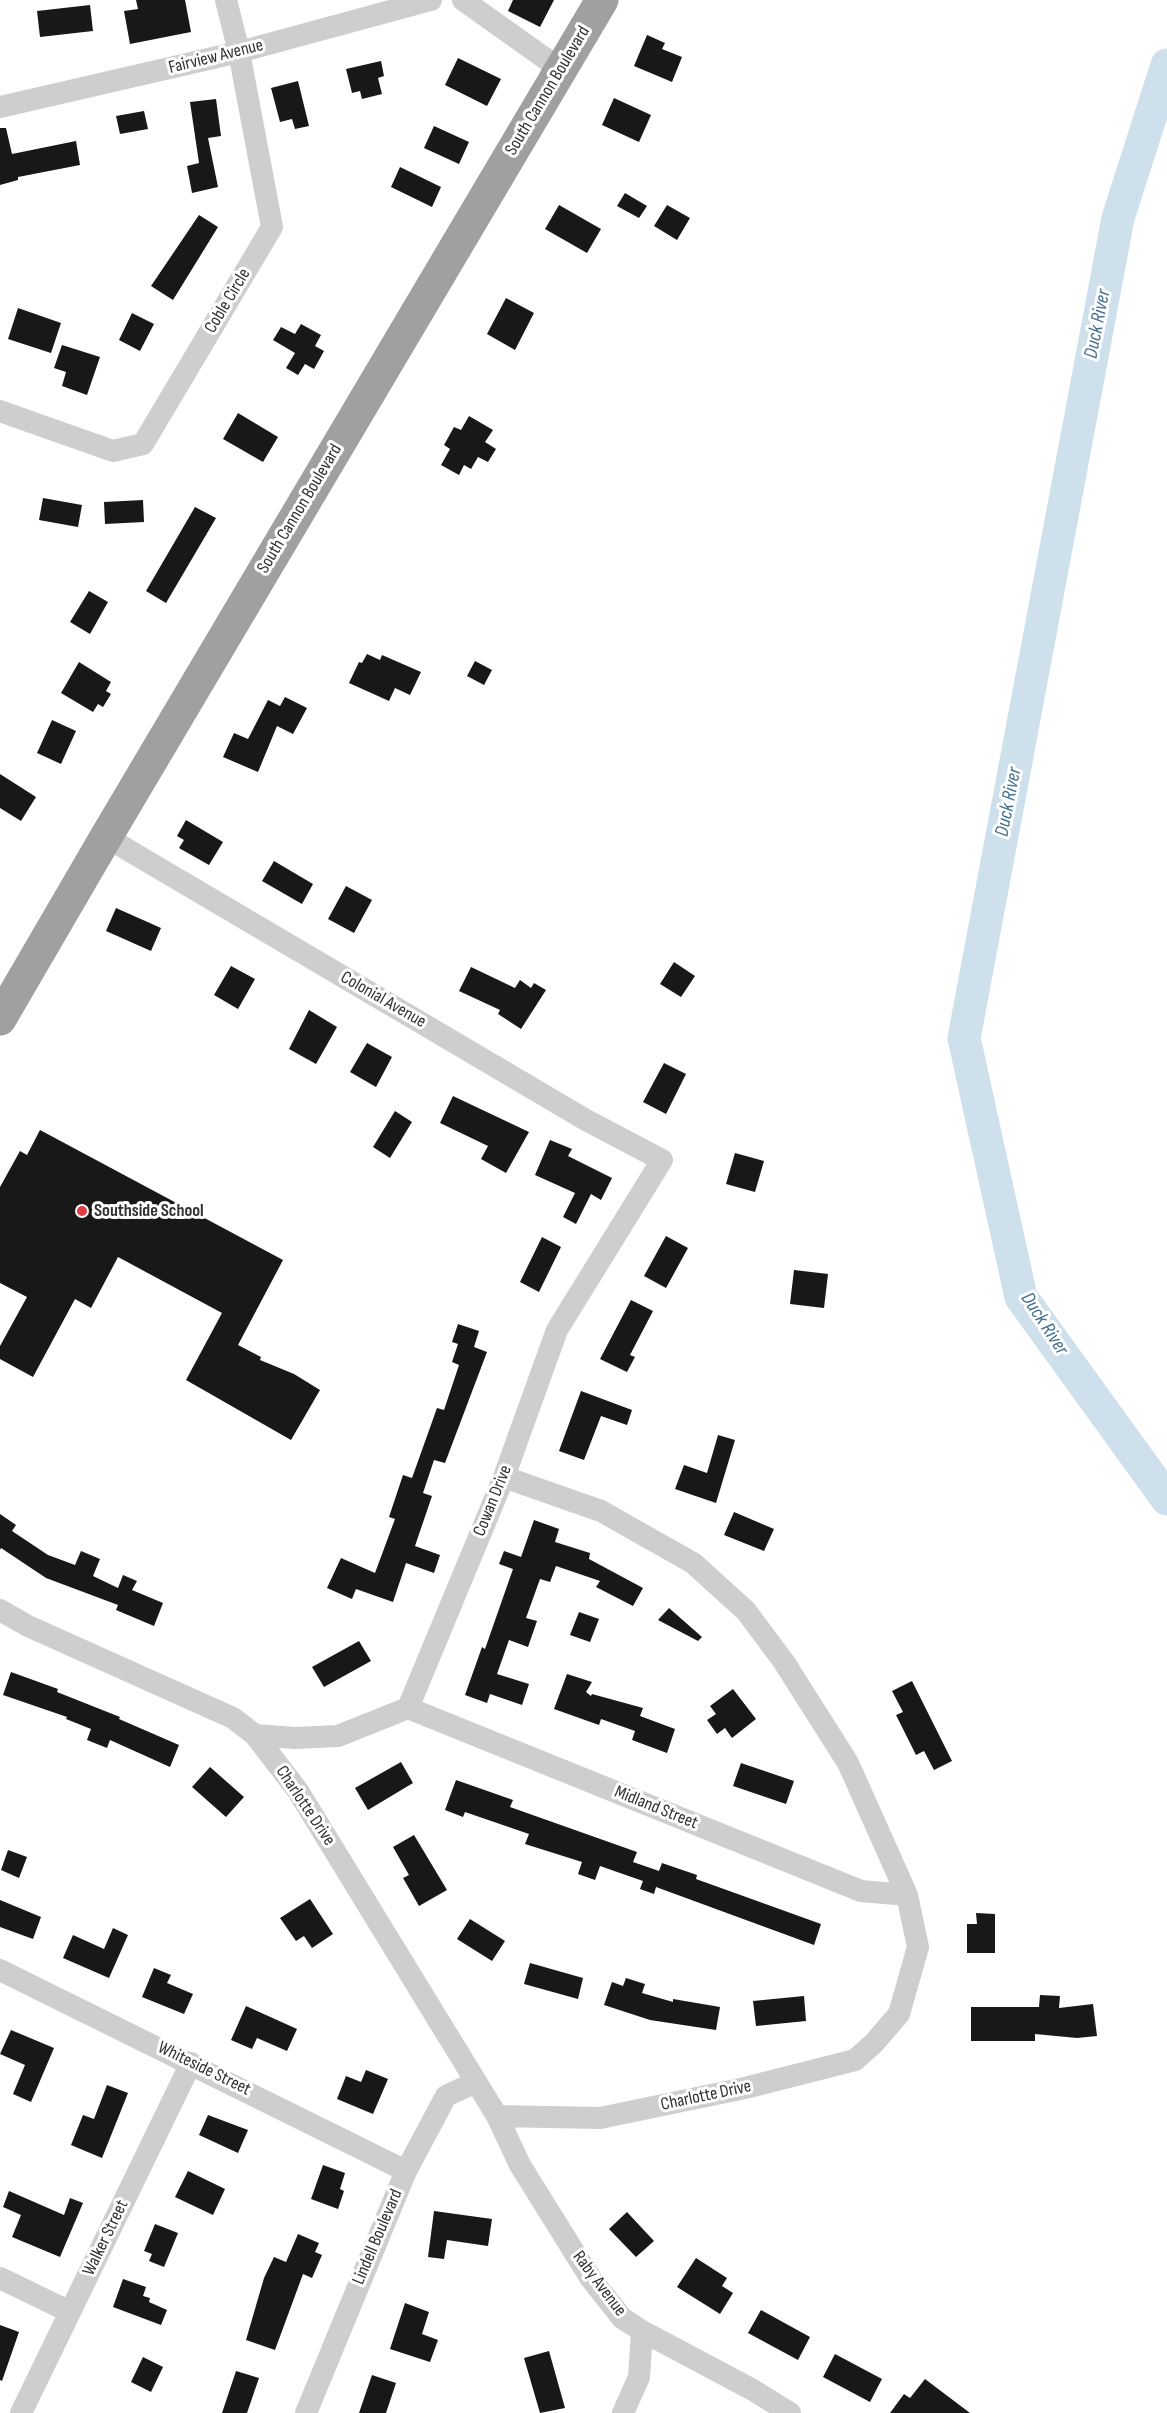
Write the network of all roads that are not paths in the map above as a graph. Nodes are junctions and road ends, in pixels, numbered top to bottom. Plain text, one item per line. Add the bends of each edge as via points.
1 (226, 0) edge
2 (431, 0) edge
3 (463, 0) edge
4 (603, 0) edge
5 (239, 52) junction
6 (560, 69) junction
7 (0, 107) edge
8 (0, 411) edge
9 (106, 837) junction
10 (0, 1019) edge
11 (662, 1160) joint
12 (504, 1477) junction
13 (0, 1610) edge
14 (408, 1708) junction
15 (255, 1735) junction
16 (907, 1895) junction
17 (0, 1970) edge
18 (191, 2062) junction
19 (476, 2082) junction
20 (497, 2116) junction
21 (406, 2171) junction
22 (0, 2278) edge
23 (70, 2312) junction
24 (642, 2331) junction
25 (21, 2413) edge
26 (306, 2413) edge
27 (623, 2413) edge
28 (790, 2413) edge

1 - 5 street, Coble Circle
2 - 5 street, Fairview Avenue
3 - 6 street
4 - 6 highway, South Cannon Boulevard
5 - 7 street, Fairview Avenue
5 - 8 street, Coble Circle via 272,227 143,444 113,451
6 - 9 highway, South Cannon Boulevard
9 - 10 highway, South Cannon Boulevard
9 - 11 street, Colonial Avenue via 576,1114
11 - 12 street, Cowan Drive via 557,1330
12 - 14 street, Cowan Drive
12 - 16 street, Charlotte Drive via 601,1511 693,1563 746,1611 784,1662 848,1763
13 - 15 street, Charlotte Drive via 233,1718
14 - 15 street via 338,1736
14 - 16 street, Midland Street via 861,1891
15 - 19 street, Charlotte Drive via 298,1791
16 - 20 street, Charlotte Drive via 918,1947 899,2014 855,2060 600,2118
17 - 18 street, Whiteside Street
18 - 21 street, Whiteside Street
18 - 23 street, Walker Street
19 - 20 street, Charlotte Drive
19 - 21 street, Lindell Boulevard via 446,2096
20 - 24 street, Raby Avenue via 520,2165 591,2280 622,2318
21 - 26 street, Lindell Boulevard
22 - 23 street
23 - 25 street, Walker Street
24 - 27 street via 639,2377
24 - 28 street, Raby Avenue

